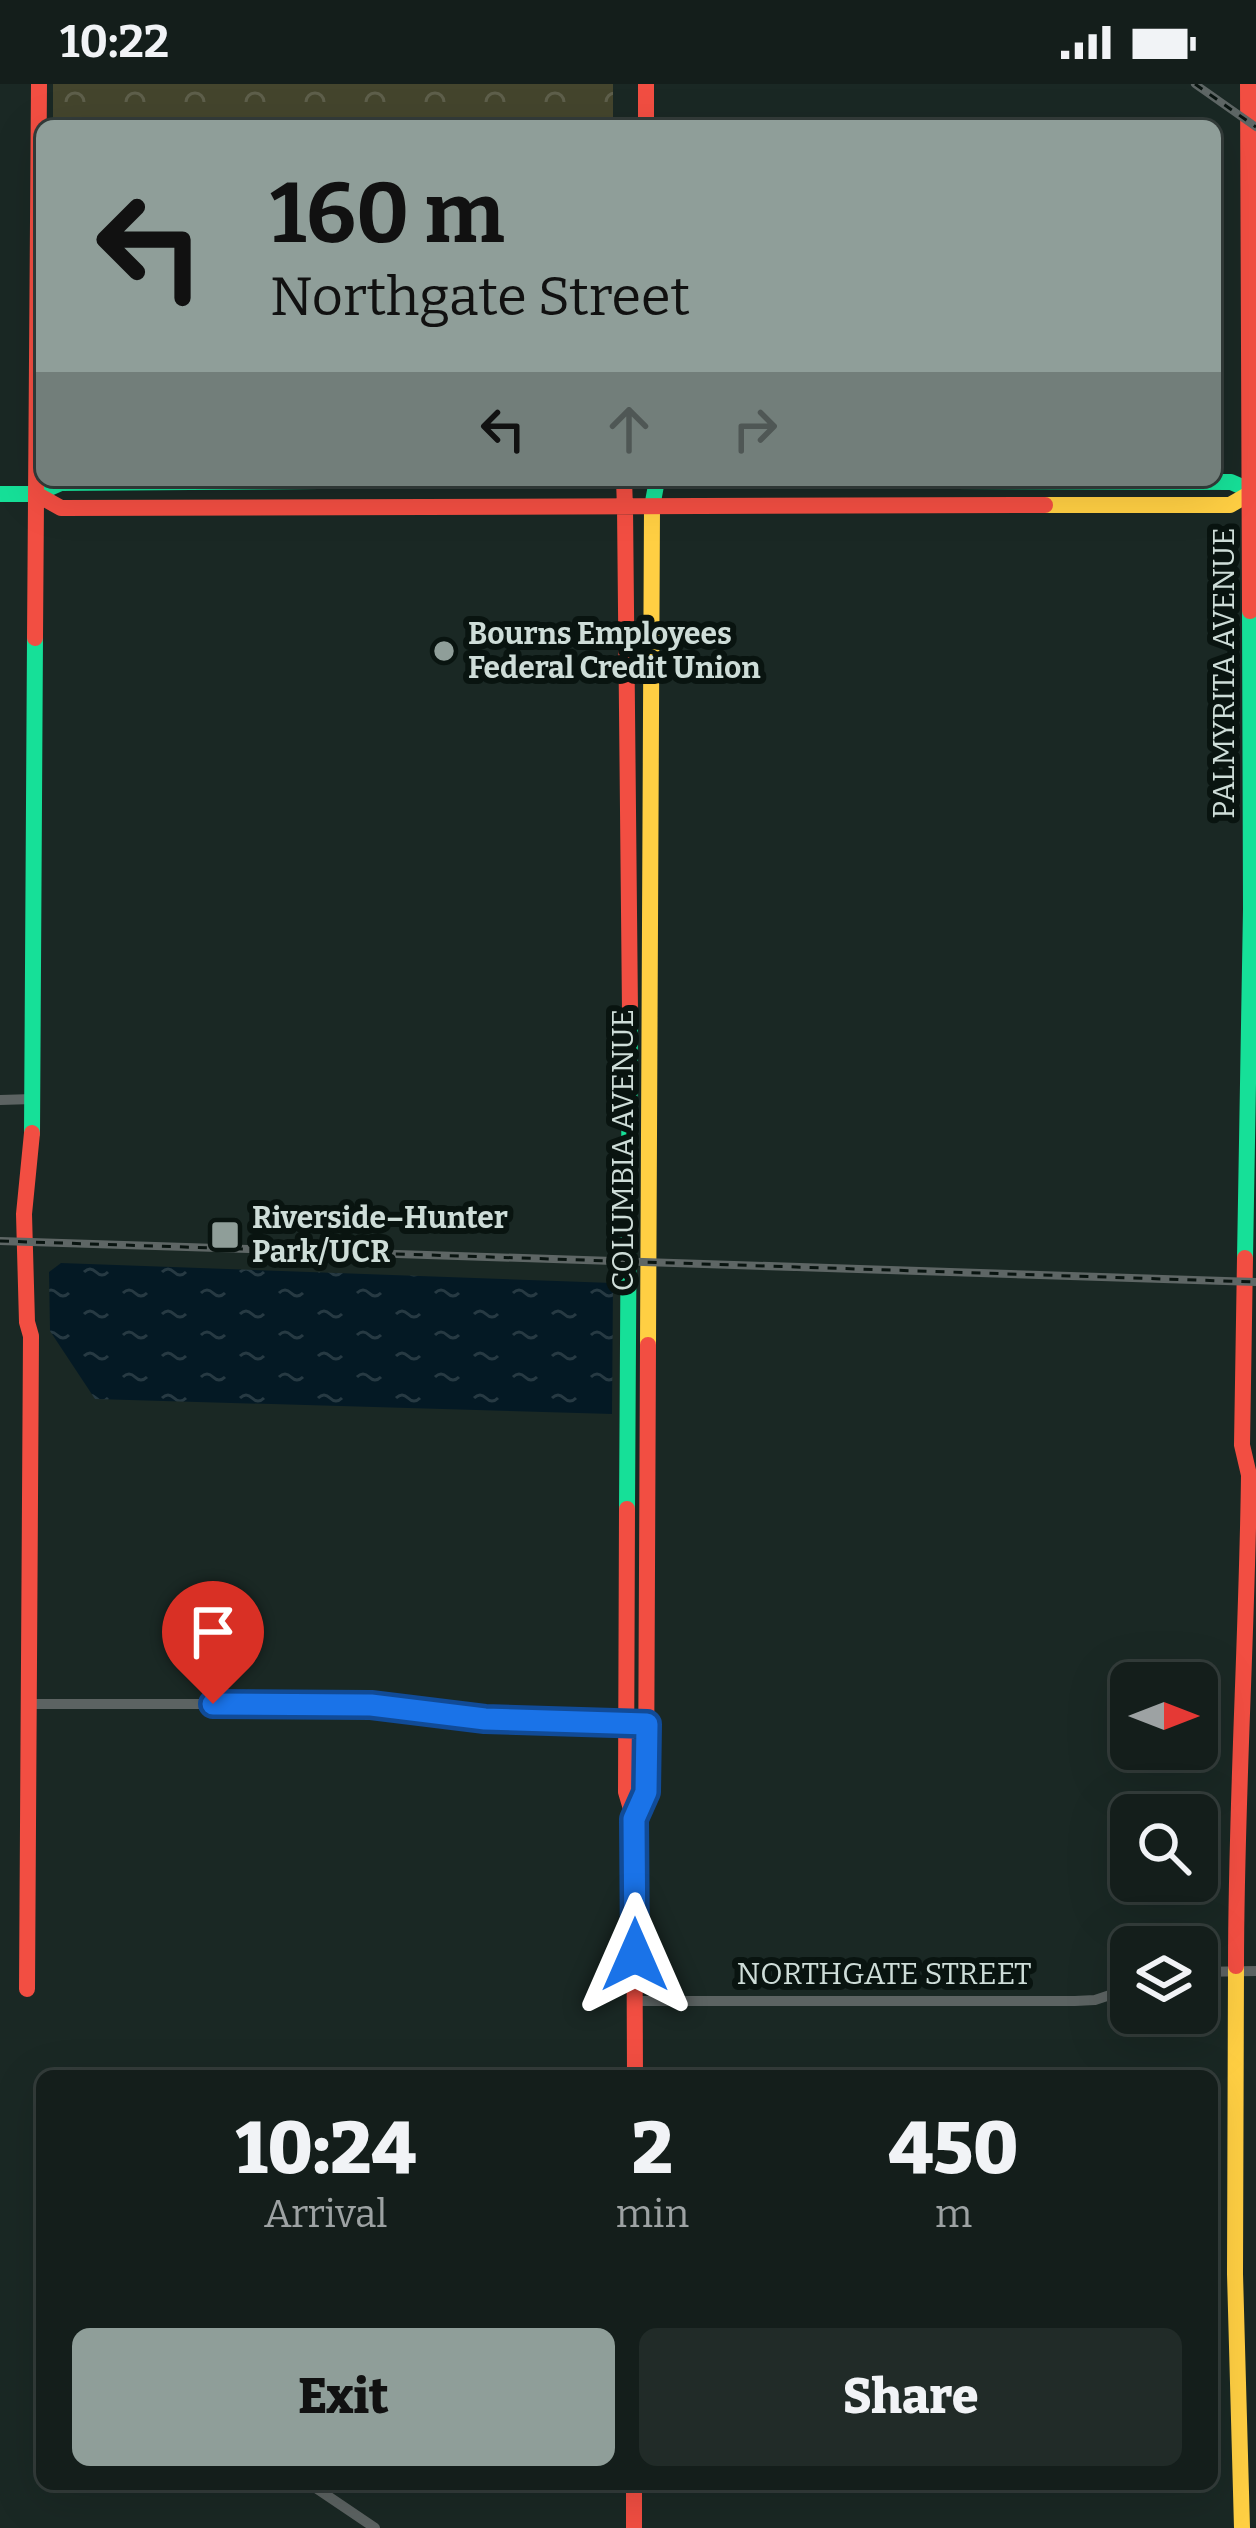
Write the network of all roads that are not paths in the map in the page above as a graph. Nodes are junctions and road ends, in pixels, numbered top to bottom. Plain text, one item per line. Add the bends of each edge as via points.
1 (38, 84) edge
2 (646, 84) edge
3 (1253, 84) edge
4 (38, 120) edge
5 (646, 120) edge
6 (1256, 128) edge
7 (1250, 155) junction
8 (1221, 482) edge
9 (36, 486) edge
10 (54, 486) edge
11 (624, 486) edge
12 (656, 486) edge
13 (1253, 493) edge
14 (0, 494) edge
15 (36, 494) junction
16 (652, 507) junction
17 (625, 508) junction
18 (628, 767) junction
19 (652, 768) junction
20 (628, 825) junction
21 (652, 825) junction
22 (629, 1082) junction
23 (651, 1083) junction
24 (33, 1099) junction
25 (0, 1100) edge
26 (1253, 1126) edge
27 (1256, 1455) edge
28 (1249, 1475) junction
29 (627, 1542) junction
30 (647, 1542) junction
31 (1251, 1679) edge
32 (28, 1704) junction
33 (626, 1724) junction
34 (647, 1724) junction
35 (634, 1819) junction
36 (1218, 1971) edge
37 (1235, 1971) junction
38 (1256, 1971) edge
39 (27, 1989) dead end
40 (1110, 1995) edge
41 (635, 2001) junction
42 (635, 2070) edge
43 (319, 2490) edge
44 (634, 2490) edge
45 (375, 2528) edge
46 (634, 2528) edge
47 (1242, 2528) edge

1 - 4 street
2 - 5 street
3 - 7 street, PALMYRITA AVENUE
6 - 7 street, PALMYRITA AVENUE
7 - 13 street, PALMYRITA AVENUE
8 - 13 street
9 - 15 street
10 - 15 street
11 - 17 street, COLUMBIA AVENUE
12 - 16 street, COLUMBIA AVENUE
13 - 16 street via 1230,505
13 - 26 street, PALMYRITA AVENUE
14 - 15 street
15 - 17 street via 61,508
15 - 24 street
16 - 17 street
16 - 19 street, COLUMBIA AVENUE
17 - 18 street, COLUMBIA AVENUE
18 - 19 street
18 - 20 street, COLUMBIA AVENUE
19 - 21 street, COLUMBIA AVENUE
20 - 21 street
20 - 22 street, COLUMBIA AVENUE
21 - 23 street, COLUMBIA AVENUE
22 - 23 street
22 - 29 street, COLUMBIA AVENUE
23 - 30 street, COLUMBIA AVENUE
24 - 25 street
24 - 32 street
26 - 28 street, PALMYRITA AVENUE via 1245,1146 1242,1444
27 - 28 street, PALMYRITA AVENUE
28 - 31 street, PALMYRITA AVENUE
29 - 30 street
29 - 33 street, COLUMBIA AVENUE
30 - 34 street, COLUMBIA AVENUE
31 - 37 street, PALMYRITA AVENUE via 1237,1769
32 - 33 street via 358,1704
32 - 39 street
33 - 34 street
33 - 35 street, COLUMBIA AVENUE
34 - 35 street, COLUMBIA AVENUE via 646,1792
35 - 41 street, COLUMBIA AVENUE
36 - 37 street
37 - 38 street
37 - 47 street, PALMYRITA AVENUE
40 - 41 street, NORTHGATE STREET
41 - 42 street, COLUMBIA AVENUE
43 - 45 street
44 - 46 street

